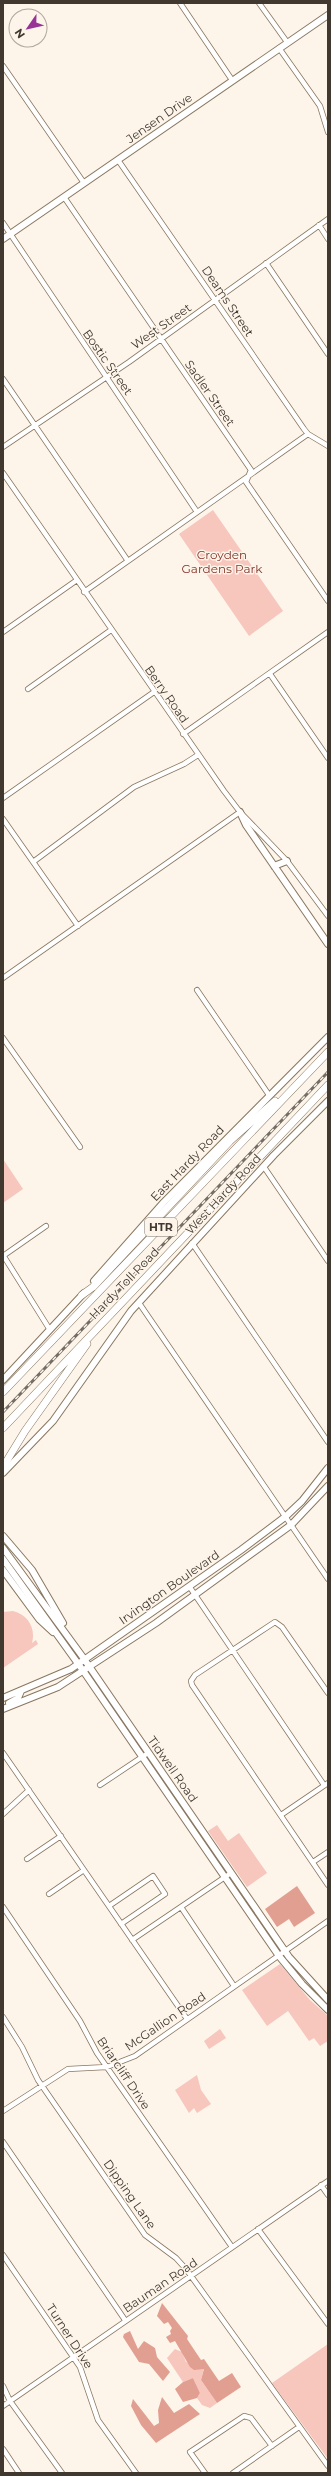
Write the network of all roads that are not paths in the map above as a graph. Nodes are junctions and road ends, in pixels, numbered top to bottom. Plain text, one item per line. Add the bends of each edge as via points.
1 (180, 3) edge
2 (259, 3) edge
3 (328, 15) edge
4 (287, 42) junction
5 (279, 48) junction
6 (3, 66) edge
7 (232, 80) junction
8 (328, 132) edge
9 (118, 160) junction
10 (84, 183) junction
11 (64, 197) junction
12 (328, 219) edge
13 (3, 224) edge
14 (319, 225) junction
15 (9, 235) junction
16 (3, 239) edge
17 (328, 239) edge
18 (266, 263) junction
19 (215, 300) junction
20 (160, 338) junction
21 (328, 354) edge
22 (106, 377) junction
23 (3, 379) edge
24 (35, 425) junction
25 (308, 434) junction
26 (328, 446) edge
27 (3, 447) edge
28 (3, 473) edge
29 (250, 476) junction
30 (198, 512) junction
31 (128, 561) junction
32 (77, 580) junction
33 (84, 592) junction
34 (328, 601) edge
35 (111, 630) junction
36 (3, 632) edge
37 (328, 632) edge
38 (270, 674) junction
39 (28, 689) dead end
40 (154, 692) junction
41 (183, 734) junction
42 (198, 755) junction
43 (328, 758) edge
44 (3, 798) edge
45 (240, 812) junction
46 (3, 819) edge
47 (287, 861) junction
48 (33, 862) junction
49 (274, 866) junction
50 (328, 916) edge
51 (78, 926) junction
52 (328, 944) edge
53 (3, 978) edge
54 (197, 990) dead end
55 (328, 1037) edge
56 (3, 1038) edge
57 (328, 1052) edge
58 (318, 1062) junction
59 (328, 1085) edge
60 (269, 1095) junction
61 (328, 1101) edge
62 (80, 1147) dead end
63 (264, 1167) junction
64 (46, 1226) dead end
65 (192, 1243) junction
66 (3, 1255) edge
67 (328, 1261) edge
68 (82, 1295) junction
69 (139, 1303) junction
70 (101, 1323) junction
71 (50, 1330) junction
72 (3, 1380) edge
73 (3, 1392) edge
74 (3, 1428) edge
75 (328, 1442) edge
76 (3, 1468) edge
77 (328, 1468) edge
78 (3, 1473) edge
79 (328, 1486) edge
80 (285, 1517) junction
81 (291, 1525) junction
82 (3, 1536) edge
83 (3, 1548) edge
84 (3, 1559) edge
85 (3, 1570) edge
86 (328, 1579) edge
87 (189, 1586) junction
88 (195, 1595) junction
89 (136, 1623) junction
90 (142, 1632) junction
91 (71, 1640) junction
92 (63, 1642) junction
93 (232, 1650) junction
94 (84, 1659) junction
95 (78, 1664) junction
96 (90, 1668) junction
97 (84, 1672) junction
98 (21, 1691) junction
99 (328, 1693) edge
100 (3, 1698) edge
101 (3, 1708) edge
102 (121, 1714) junction
103 (116, 1718) junction
104 (3, 1753) edge
105 (145, 1755) junction
106 (326, 1784) edge
107 (100, 1785) dead end
108 (29, 1790) junction
109 (3, 1814) edge
110 (281, 1815) junction
111 (190, 1819) junction
112 (61, 1836) junction
113 (328, 1852) edge
114 (27, 1860) dead end
115 (313, 1862) junction
116 (84, 1870) junction
117 (231, 1873) junction
118 (225, 1877) junction
119 (328, 1885) edge
120 (49, 1894) dead end
121 (109, 1906) junction
122 (3, 1907) edge
123 (181, 1907) junction
124 (328, 1921) edge
125 (121, 1924) junction
126 (132, 1940) junction
127 (286, 1952) junction
128 (279, 1956) junction
129 (234, 1986) junction
130 (323, 1995) junction
131 (328, 2000) edge
132 (318, 2001) junction
133 (328, 2010) edge
134 (3, 2017) edge
135 (187, 2019) junction
136 (107, 2067) junction
137 (41, 2085) junction
138 (3, 2111) edge
139 (3, 2142) edge
140 (328, 2180) edge
141 (321, 2185) junction
142 (328, 2195) edge
143 (258, 2229) junction
144 (232, 2247) junction
145 (3, 2255) edge
146 (190, 2275) junction
147 (126, 2320) junction
148 (328, 2324) edge
149 (73, 2357) junction
150 (3, 2386) edge
151 (10, 2401) junction
152 (3, 2406) edge
153 (299, 2427) junction
154 (272, 2446) junction
155 (3, 2449) edge
156 (328, 2466) edge
157 (19, 2473) edge
158 (62, 2473) edge
159 (136, 2473) edge
160 (205, 2473) edge
161 (233, 2473) edge

1 - 7 street
2 - 4 street
3 - 4 main road, Jensen Drive
4 - 5 main road, Jensen Drive
5 - 7 main road, Jensen Drive
5 - 8 street via 320,106
6 - 10 street
7 - 9 main road, Jensen Drive
9 - 10 main road, Jensen Drive
9 - 19 street, Deams Street
10 - 11 main road, Jensen Drive
11 - 15 main road, Jensen Drive
11 - 20 street, Sadler Street
12 - 14 street, West Street
13 - 15 street, Bostic Street
14 - 17 street
14 - 18 street, West Street
15 - 16 main road, Jensen Drive
15 - 22 street, Bostic Street
18 - 19 street, West Street
18 - 21 street
19 - 20 street, West Street
19 - 25 street, Deams Street
20 - 22 street, West Street
20 - 29 street, Sadler Street via 251,470
22 - 24 street, West Street
22 - 30 street, Bostic Street
23 - 24 street
24 - 27 street, West Street
24 - 31 street
25 - 26 street, Deams Street
25 - 29 street
28 - 32 street, Berry Road
29 - 30 street
29 - 34 street, Sadler Street via 246,482
30 - 31 street
31 - 33 street
32 - 33 street, Berry Road
32 - 36 street
33 - 35 street, Berry Road
35 - 39 street
35 - 40 street, Berry Road
37 - 38 street
38 - 41 street
38 - 43 street
40 - 41 street, Berry Road
40 - 44 street
41 - 42 street, Berry Road
42 - 45 street, Berry Road
42 - 48 street via 134,787
45 - 47 street, Berry Road
45 - 49 main road
45 - 51 street
46 - 48 street
47 - 49 main road
47 - 50 street, Berry Road
48 - 51 street
49 - 52 main road
51 - 53 street
54 - 60 street
55 - 60 main road, East Hardy Road
56 - 62 street
57 - 58 highway, Hardy Toll Road / HTR
58 - 68 highway via 230,1141 93,1287
58 - 73 highway, Hardy Toll Road / HTR
59 - 70 highway, Hardy Toll Road / HTR
60 - 68 main road, East Hardy Road via 164,1202
61 - 63 main road, West Hardy Road
63 - 65 main road, West Hardy Road
63 - 67 street
64 - 66 street
65 - 69 main road, West Hardy Road
65 - 75 street
66 - 71 street
68 - 71 main road, East Hardy Road
69 - 78 main road, West Hardy Road via 54,1422
69 - 80 street
70 - 74 highway, Hardy Toll Road / HTR
70 - 76 highway via 25,1431
71 - 72 main road, East Hardy Road
77 - 80 main road, Irvington Boulevard via 302,1501
79 - 81 main road, Irvington Boulevard
80 - 81 street
80 - 87 main road, Irvington Boulevard
81 - 86 street
81 - 88 main road, Irvington Boulevard
82 - 91 main road via 32,1570
83 - 91 main road, Tidwell Road
84 - 92 main road, Tidwell Road
85 - 92 main road via 39,1619
87 - 88 street
87 - 89 main road, Irvington Boulevard
88 - 90 main road, Irvington Boulevard
88 - 93 street
89 - 90 main road
89 - 94 main road, Irvington Boulevard
90 - 96 main road, Irvington Boulevard
91 - 94 main road, Tidwell Road
92 - 95 main road, Tidwell Road
93 - 99 street via 268,1626 277,1623
93 - 106 street
93 - 110 street via 195,1676 191,1682
94 - 95 main road, Irvington Boulevard
94 - 96 main road, Tidwell Road
95 - 97 main road, Tidwell Road
95 - 98 main road, Irvington Boulevard
96 - 97 main road, Irvington Boulevard
96 - 102 main road, Tidwell Road
97 - 101 main road, Irvington Boulevard via 58,1687
97 - 103 main road, Tidwell Road
98 - 100 main road, Irvington Boulevard
98 - 101 main road via 18,1698
102 - 103 main road
102 - 105 main road, Tidwell Road
103 - 105 main road, Tidwell Road
104 - 108 street
105 - 107 street
105 - 111 main road, Tidwell Road
106 - 110 street
108 - 109 street
108 - 112 street
110 - 115 street
111 - 117 main road, Tidwell Road
111 - 118 main road, Tidwell Road
112 - 114 street
112 - 116 street
113 - 115 street
115 - 119 street
116 - 120 street
116 - 121 street
117 - 118 street
117 - 127 main road, Tidwell Road
118 - 123 street
118 - 128 main road, Tidwell Road
121 - 125 street
121 - 125 street via 153,1876 165,1894
122 - 136 street, Briarcliff Drive via 80,2021 91,2044
123 - 126 street
123 - 129 street
124 - 127 street, McGallion Road
125 - 126 street
126 - 135 street
127 - 128 street, McGallion Road
127 - 130 main road, Tidwell Road
128 - 129 street, McGallion Road
128 - 132 main road, Tidwell Road
129 - 135 street, McGallion Road
130 - 131 main road, Tidwell Road
130 - 132 main road
132 - 133 main road, Tidwell Road
134 - 137 street, Dipping Lane
135 - 136 street, McGallion Road via 135,2056
136 - 137 street, McGallion Road via 68,2070
136 - 144 street, Briarcliff Drive
137 - 138 street, McGallion Road
137 - 146 street, Dipping Lane via 145,2235 176,2258
139 - 147 street
140 - 141 street, Bauman Road
141 - 142 street
141 - 143 street, Bauman Road
143 - 144 street, Bauman Road
143 - 148 street
144 - 146 street, Bauman Road
145 - 149 street, Turner Drive
146 - 147 street, Bauman Road
146 - 153 street, Dipping Lane
147 - 149 street, Bauman Road
149 - 151 street, Bauman Road
149 - 159 street, Turner Drive via 84,2375 98,2420
150 - 151 street
151 - 152 street, Bauman Road
151 - 158 street
153 - 154 street
153 - 156 street, Dipping Lane
154 - 160 street via 251,2418 244,2416 190,2452
154 - 161 street
155 - 157 street

